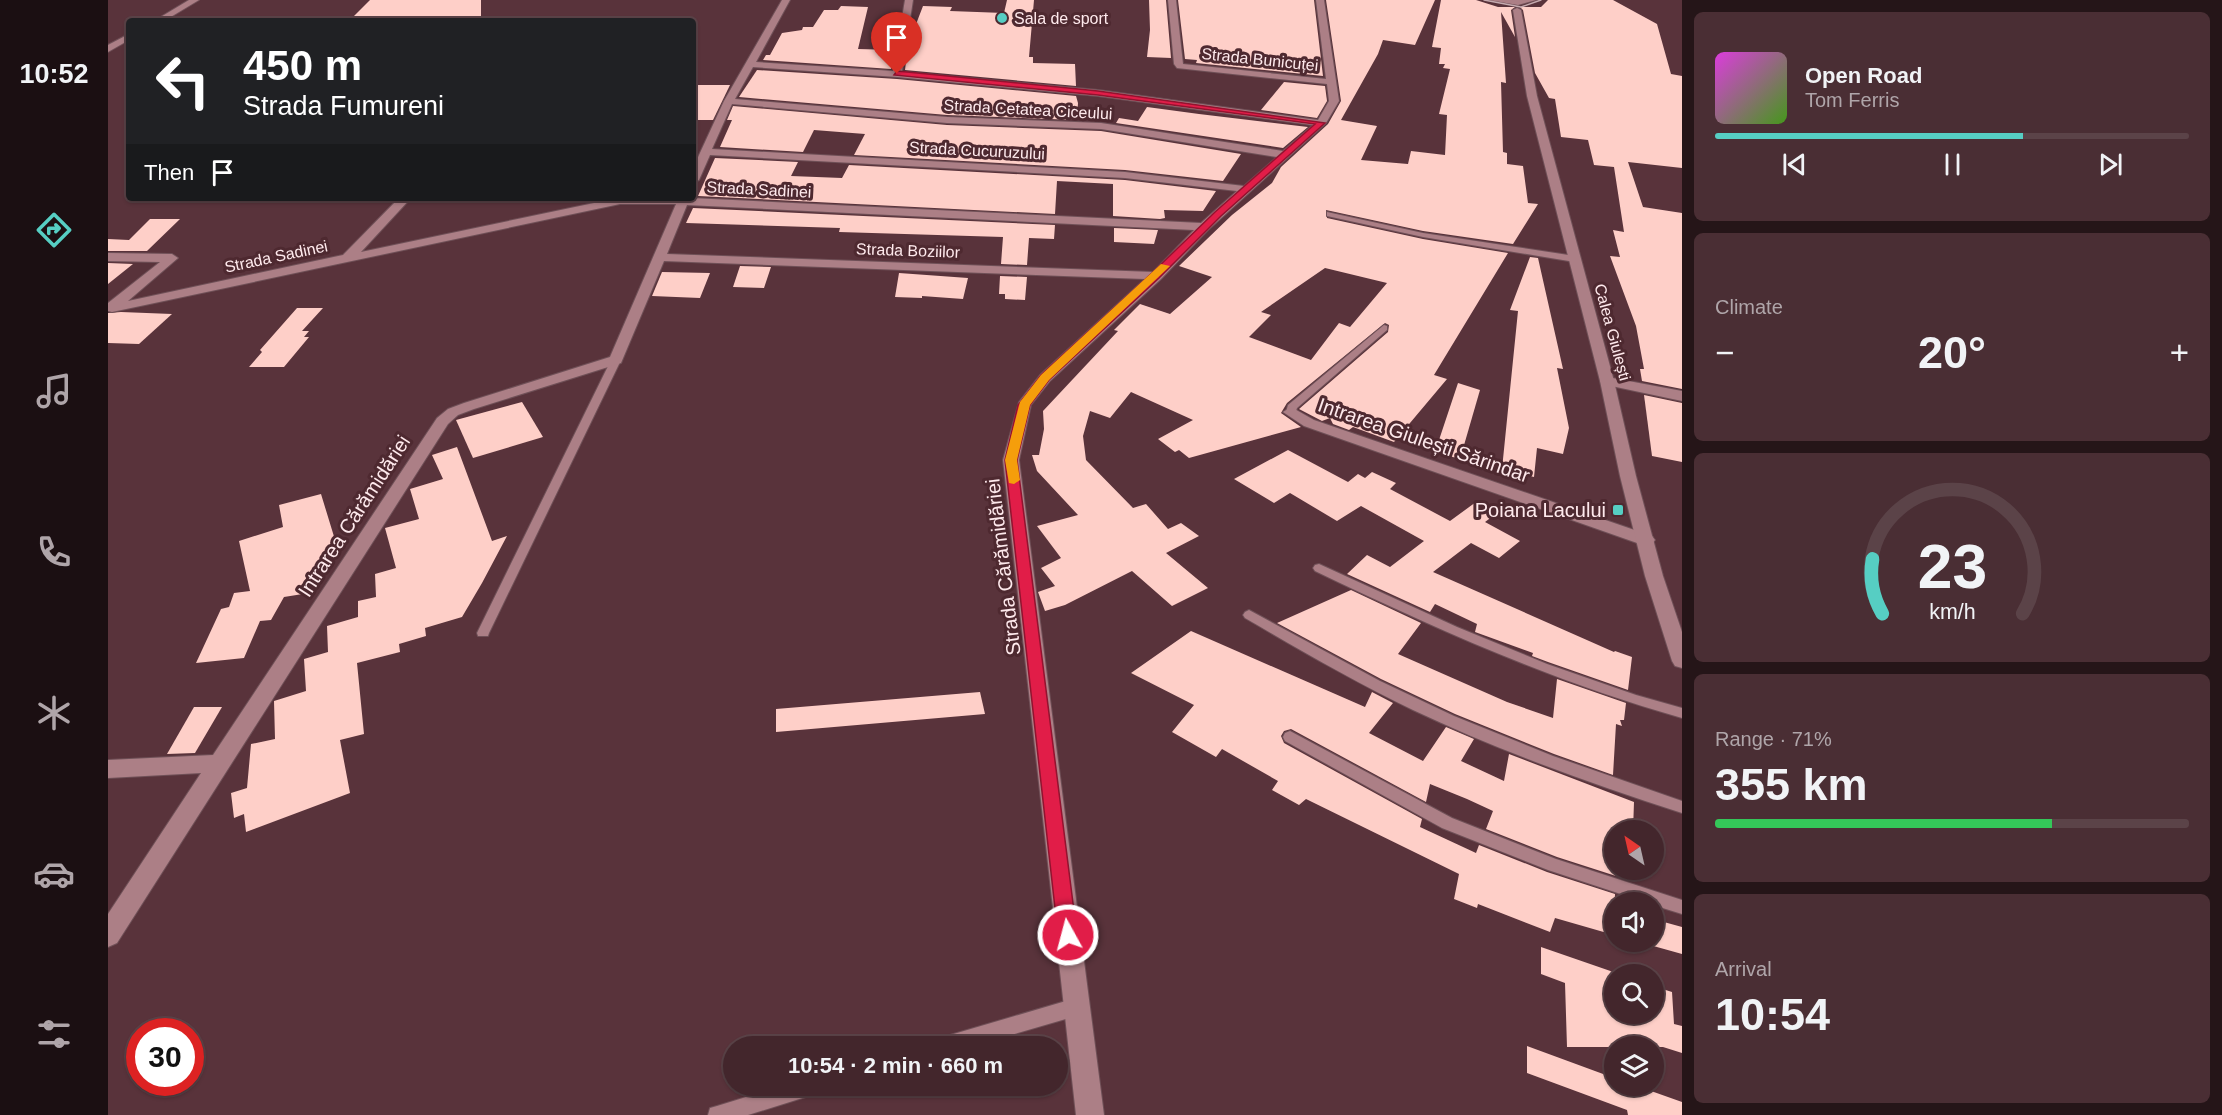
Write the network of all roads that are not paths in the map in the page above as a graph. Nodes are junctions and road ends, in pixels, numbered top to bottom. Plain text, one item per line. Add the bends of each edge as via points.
1 (195, 0) edge
2 (786, 0) edge
3 (909, 0) edge
4 (1172, 0) edge
5 (1320, 0) edge
6 (1495, 1) edge
7 (1524, 4) edge
8 (163, 18) edge
9 (126, 39) edge
10 (108, 42) edge
11 (108, 49) edge
12 (751, 64) junction
13 (897, 74) junction
14 (1330, 82) junction
15 (729, 101) junction
16 (1321, 123) junction
17 (707, 152) junction
18 (1287, 155) junction
19 (696, 174) edge
20 (1245, 189) junction
21 (402, 201) edge
22 (620, 201) edge
23 (683, 201) edge
24 (696, 201) edge
25 (1330, 214) dead end
26 (1204, 227) junction
27 (108, 257) edge
28 (660, 257) junction
29 (348, 258) junction
30 (1575, 259) junction
31 (1156, 276) junction
32 (110, 309) edge
33 (1384, 328) dead end
34 (616, 360) junction
35 (1607, 381) junction
36 (1682, 396) edge
37 (1291, 412) joint
38 (1646, 540) junction
39 (1318, 568) dead end
40 (1248, 615) dead end
41 (483, 633) dead end
42 (1682, 661) edge
43 (1682, 714) edge
44 (1290, 737) dead end
45 (220, 763) junction
46 (108, 769) edge
47 (1682, 807) edge
48 (1682, 907) edge
49 (108, 935) edge
50 (1076, 1007) junction
51 (977, 1036) edge
52 (779, 1096) edge
53 (717, 1115) edge
54 (1090, 1115) edge

1 - 8 street
2 - 12 street
3 - 13 street
4 - 14 street, Strada Bunicuței via 1180,66
5 - 14 street, Strada Cărămidăriei
6 - 7 street, Calea Giulești
7 - 30 street, Calea Giulești via 1532,96
9 - 10 street
9 - 11 street
12 - 13 street
12 - 15 street
13 - 16 street via 1098,93
14 - 16 street, Strada Cărămidăriei via 1334,101
15 - 17 street
15 - 18 street, Strada Cetatea Ciceului via 947,120 1101,126
16 - 18 street, Strada Cărămidăriei
17 - 19 street
17 - 20 street, Strada Cucuruzului via 1125,175
18 - 20 street, Strada Cărămidăriei
20 - 26 street, Strada Cărămidăriei
21 - 29 street
22 - 29 street, Strada Sadinei
23 - 28 street
24 - 26 street, Strada Sadinei
25 - 30 lane via 1423,235
26 - 31 street, Strada Cărămidăriei
27 - 32 street via 172,258
28 - 31 street, Strada Boziilor
28 - 34 street
29 - 32 street, Strada Sadinei
30 - 35 street, Calea Giulești
31 - 50 street, Strada Cărămidăriei via 1045,378 1024,405 1011,460
33 - 37 lane via 1292,407
34 - 41 lane
34 - 45 street, Intrarea Cărămidăriei via 469,406 442,421
35 - 36 street
35 - 38 street, Calea Giulești
37 - 38 street, Intrarea Giulești Sărindar via 1309,423
38 - 42 street, Calea Giulești
39 - 43 lane via 1512,656 1640,703
40 - 47 lane via 1418,706 1502,742
44 - 48 lane via 1447,823 1554,865
45 - 46 street
45 - 49 street, Intrarea Cărămidăriei
50 - 51 lane
50 - 54 street, Strada Cărămidăriei
52 - 53 lane

